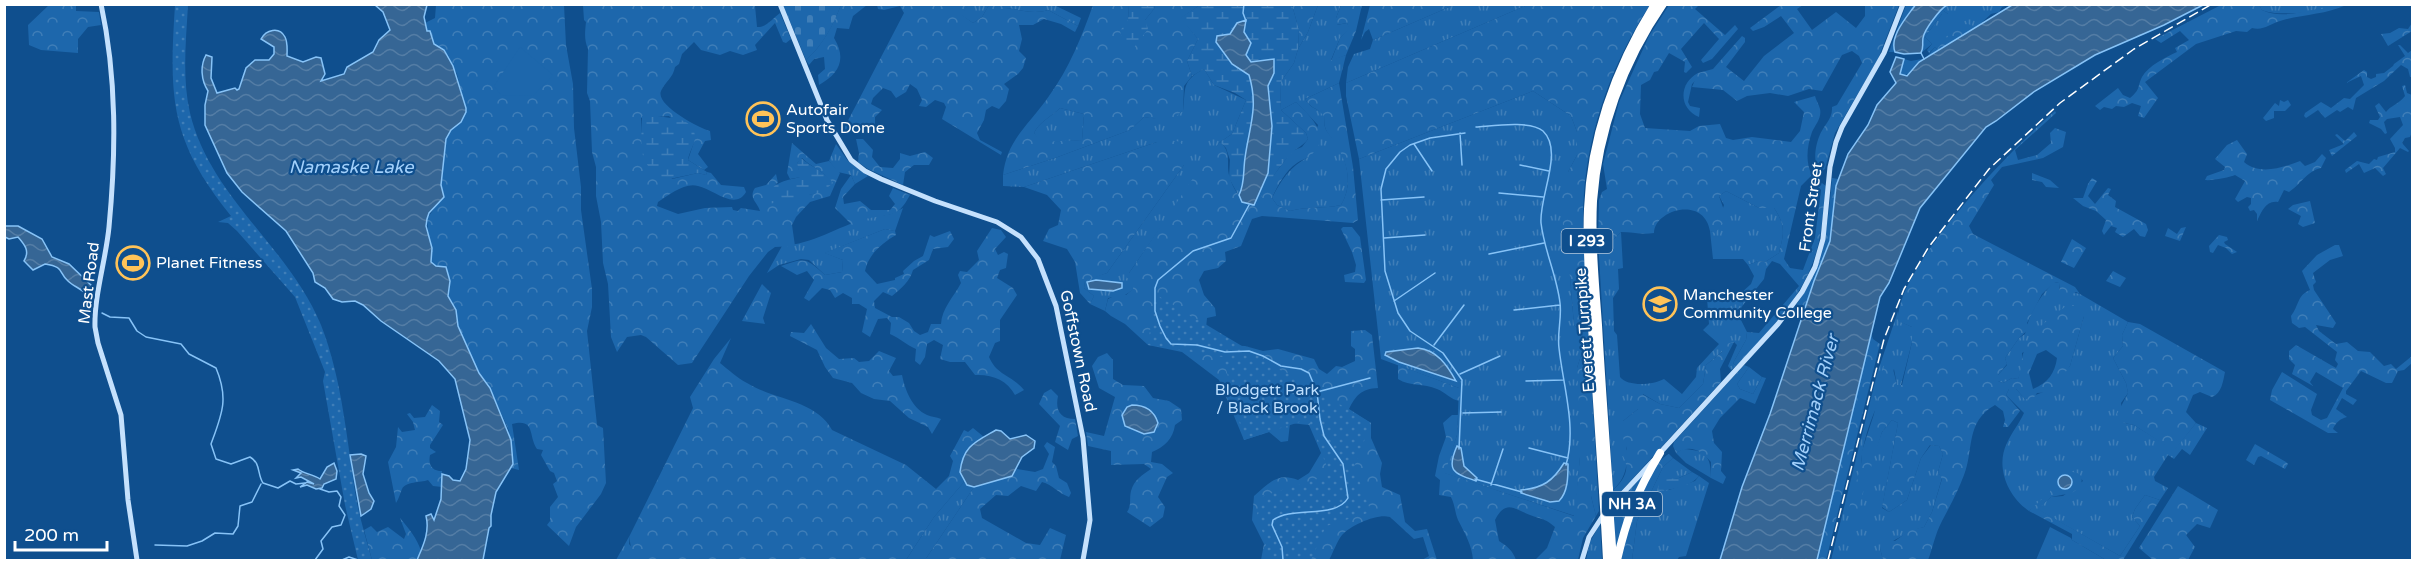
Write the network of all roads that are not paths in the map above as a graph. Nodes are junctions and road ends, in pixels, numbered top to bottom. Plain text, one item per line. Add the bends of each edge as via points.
1 (101, 4) edge
2 (780, 4) edge
3 (1655, 4) edge
4 (1663, 4) edge
5 (1903, 4) edge
6 (1660, 453) junction
7 (1606, 490) junction
8 (1608, 521) junction
9 (137, 561) edge
10 (1083, 561) edge
11 (1582, 561) edge
12 (1607, 561) edge
13 (1615, 561) edge

1 - 9 main road, Mast Road via 112,81 115,140 109,227 95,327 121,415
2 - 10 main road, Goffstown Road via 827,120 859,167 935,201 997,222 1034,251 1056,306 1083,438 1090,520
3 - 7 highway, Everett Turnpike / I 293 via 1627,53 1611,93 1598,134 1590,183 1588,254
4 - 7 highway, Everett Turnpike / I 293 via 1632,56 1616,96 1603,137 1595,186 1593,251
5 - 6 main road, Front Street / NH 3A via 1884,53 1836,142 1823,239 1802,292 1778,324
6 - 11 main road, Front Street / NH 3A via 1600,518
6 - 13 highway, NH 3A via 1630,510
7 - 8 highway, Everett Turnpike / I 293, bridge
8 - 12 highway, Everett Turnpike / I 293
8 - 13 highway, Everett Turnpike / I 293

